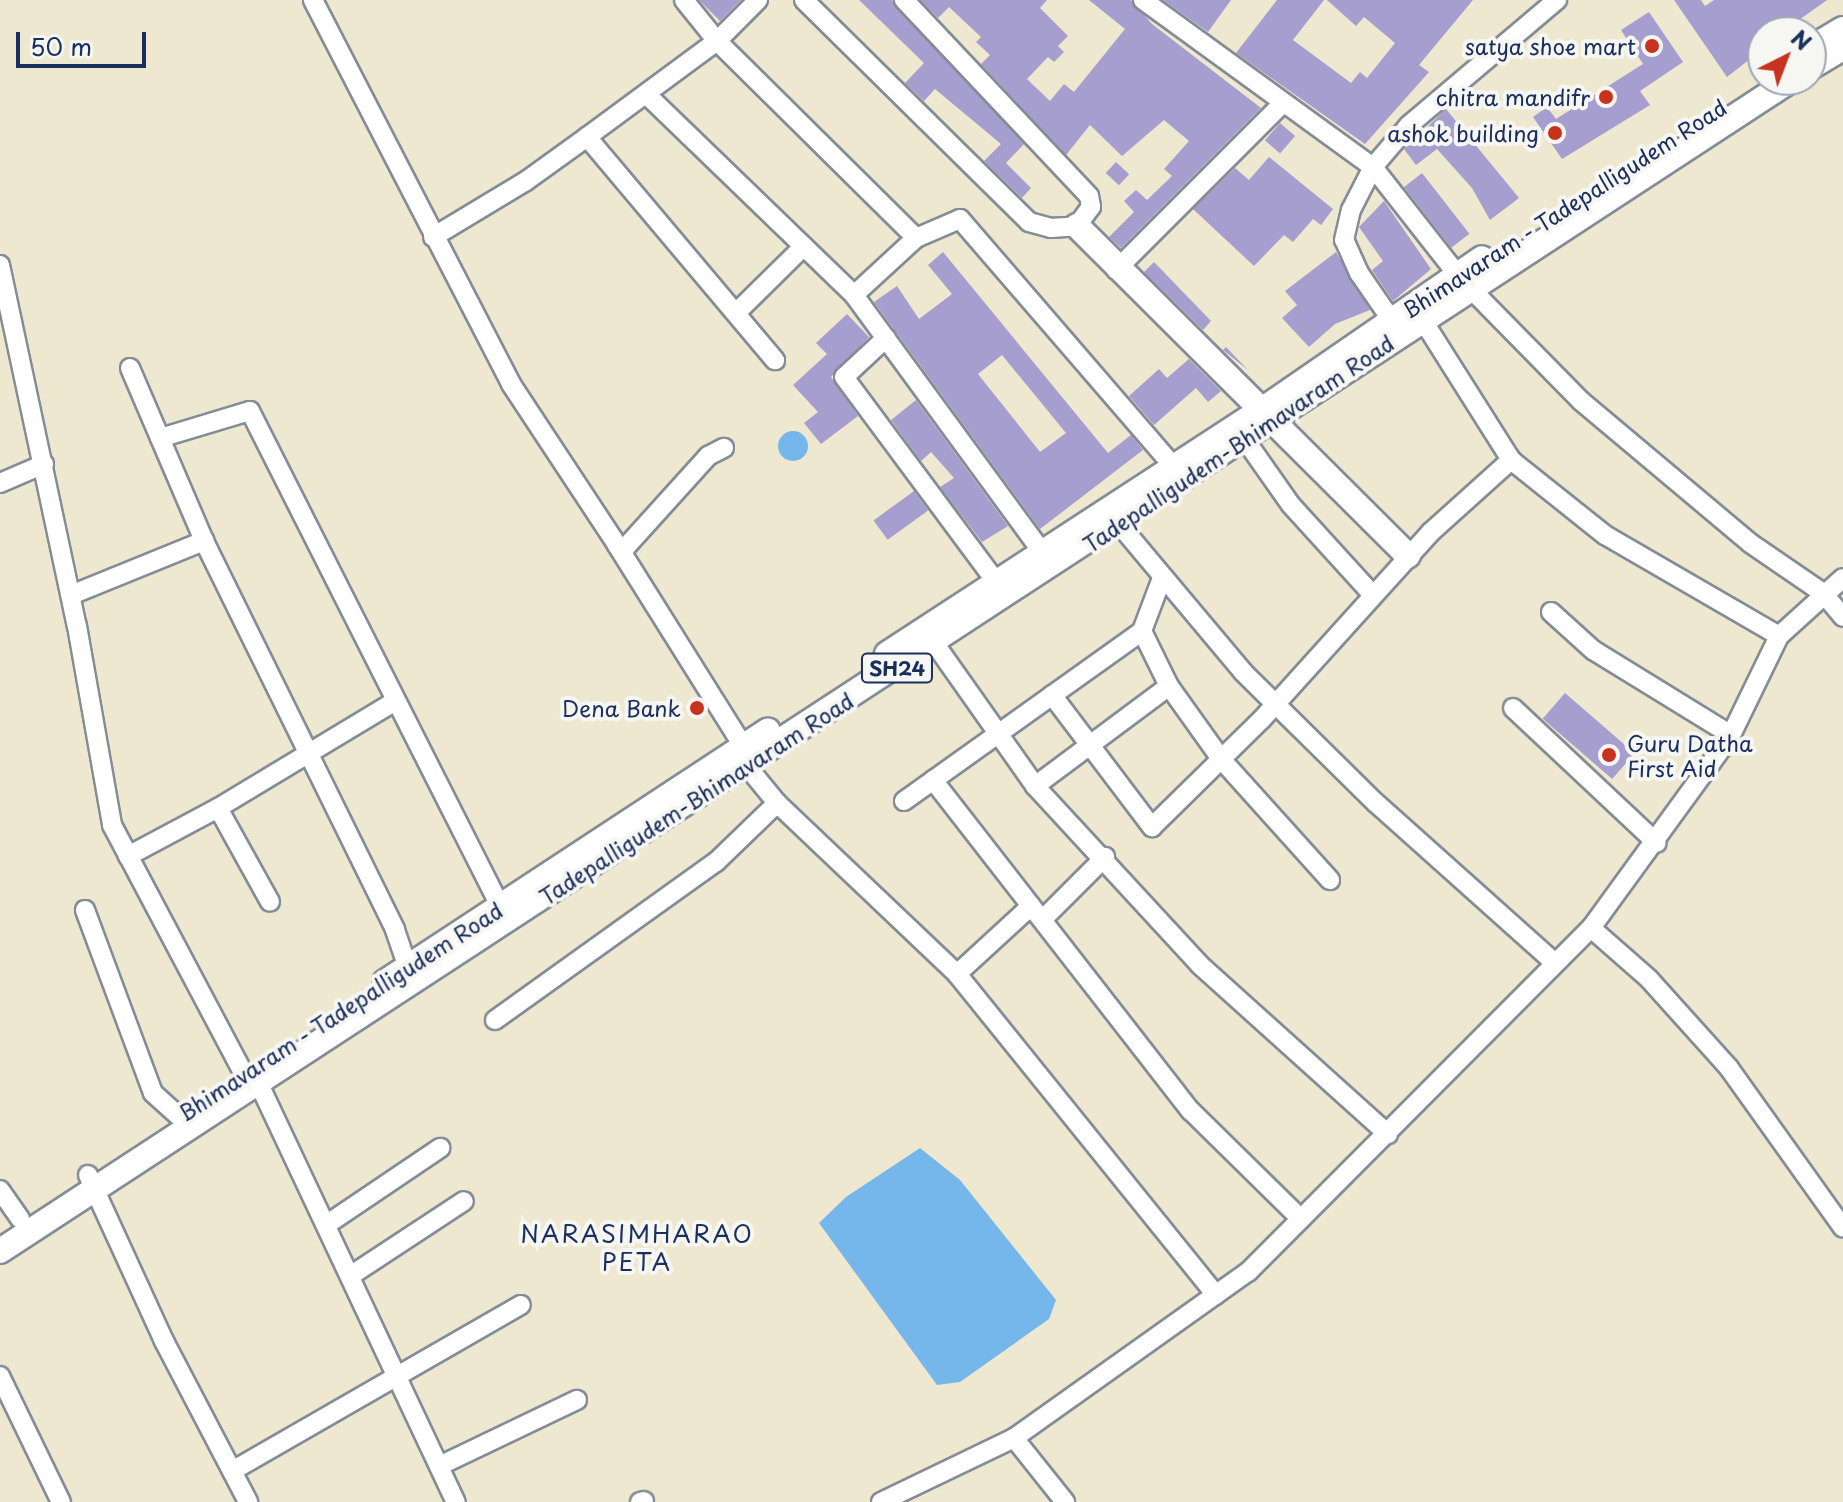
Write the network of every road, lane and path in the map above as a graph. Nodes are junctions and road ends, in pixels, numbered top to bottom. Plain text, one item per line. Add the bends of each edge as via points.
1 (313, 0) edge
2 (684, 0) edge
3 (758, 0) edge
4 (804, 0) edge
5 (904, 0) edge
6 (1143, 0) edge
7 (1557, 0) edge
8 (717, 41) junction
9 (1747, 89) edge
10 (646, 94) junction
11 (1765, 96) edge
12 (1281, 105) junction
13 (587, 137) junction
14 (1373, 167) junction
15 (1077, 226) junction
16 (433, 237) junction
17 (916, 238) junction
18 (804, 246) junction
19 (0, 265) edge
20 (1116, 270) junction
21 (1463, 281) junction
22 (854, 295) junction
23 (736, 313) junction
24 (1422, 319) junction
25 (1396, 327) junction
26 (886, 338) junction
27 (775, 360) dead end
28 (130, 368) dead end
29 (1267, 417) junction
30 (160, 438) junction
31 (1246, 441) junction
32 (724, 448) dead end
33 (1217, 450) junction
34 (1511, 460) junction
35 (44, 464) junction
36 (1174, 467) junction
37 (0, 483) edge
38 (1119, 524) junction
39 (204, 541) junction
40 (617, 545) junction
41 (1043, 553) junction
42 (1408, 556) junction
43 (1162, 578) junction
44 (1843, 578) edge
45 (997, 583) junction
46 (1823, 593) junction
47 (1372, 594) junction
48 (71, 595) junction
49 (1551, 612) dead end
50 (1843, 617) edge
51 (1142, 631) junction
52 (1779, 636) junction
53 (935, 644) junction
54 (1169, 686) junction
55 (1052, 695) junction
56 (394, 702) junction
57 (1275, 703) junction
58 (1513, 708) dead end
59 (998, 733) junction
60 (1731, 735) junction
61 (1087, 747) junction
62 (307, 754) junction
63 (744, 755) junction
64 (1221, 759) junction
65 (933, 780) junction
66 (1035, 786) junction
67 (904, 801) dead end
68 (777, 803) junction
69 (218, 808) junction
70 (1657, 843) junction
71 (128, 856) junction
72 (1105, 857) junction
73 (1330, 880) dead end
74 (270, 902) dead end
75 (500, 906) junction
76 (85, 910) dead end
77 (1037, 912) junction
78 (1591, 928) junction
79 (1555, 963) junction
80 (408, 967) junction
81 (957, 974) junction
82 (495, 1020) dead end
83 (252, 1080) junction
84 (180, 1117) junction
85 (1388, 1134) junction
86 (440, 1148) dead end
87 (93, 1182) junction
88 (0, 1190) edge
89 (464, 1201) dead end
90 (1301, 1219) junction
91 (10, 1225) edge
92 (326, 1225) junction
93 (1843, 1228) edge
94 (0, 1251) edge
95 (350, 1276) junction
96 (1216, 1295) junction
97 (521, 1305) dead end
98 (0, 1376) edge
99 (397, 1378) junction
100 (577, 1400) dead end
101 (1014, 1438) junction
102 (439, 1466) junction
103 (232, 1471) junction
104 (61, 1502) edge
105 (248, 1502) edge
106 (456, 1502) edge
107 (881, 1502) edge
108 (1065, 1502) edge

1 - 16 street
2 - 8 street
3 - 8 street
4 - 15 street via 1029,222 1051,228
5 - 15 street via 1089,196 1091,207
6 - 12 street
7 - 14 street via 1467,71
8 - 10 street
8 - 17 street
9 - 21 main road, Bhimavaram - Tadepalligudem Road / SH24
10 - 13 street
10 - 18 street
11 - 21 main road, Tadepalligudem-Bhimavaram Road / SH24
12 - 14 street
12 - 20 street
13 - 16 street
13 - 23 street
14 - 21 street
14 - 25 street via 1351,210 1344,240 1359,273
15 - 20 main road
16 - 40 street via 511,384
17 - 22 street
17 - 36 street via 960,219
18 - 22 street
18 - 23 street
19 - 35 street
20 - 29 main road
21 - 24 main road, Tadepalligudem-Bhimavaram Road / SH24
21 - 25 main road, Bhimavaram - Tadepalligudem Road / SH24
21 - 46 street via 1581,401 1750,543
22 - 26 street
23 - 27 street
24 - 25 main road, Tadepalligudem-Bhimavaram Road / SH24
24 - 34 street
25 - 29 main road, Tadepalligudem-Bhimavaram Road / SH24
26 - 41 street
26 - 45 street via 844,377
28 - 30 street
29 - 31 main road, Tadepalligudem-Bhimavaram Road / SH24
29 - 33 main road, Bhimavaram - Tadepalligudem Road / SH24
29 - 42 main road
30 - 39 street
30 - 56 street via 250,411
31 - 33 main road, Tadepalligudem-Bhimavaram Road / SH24
31 - 47 street via 1291,505
32 - 40 street via 708,456 625,548
33 - 36 main road, Bhimavaram - Tadepalligudem Road / SH24
33 - 38 main road, Tadepalligudem-Bhimavaram Road / SH24
34 - 42 street
34 - 52 street via 1605,535
35 - 37 street
35 - 48 street
36 - 41 main road, Bhimavaram - Tadepalligudem Road / SH24
38 - 43 street
38 - 53 main road, Tadepalligudem-Bhimavaram Road / SH24
39 - 48 street
39 - 62 street
40 - 63 street
41 - 45 main road, Bhimavaram - Tadepalligudem Road / SH24
42 - 47 street
43 - 51 street
43 - 57 street
44 - 46 street
45 - 63 main road, Bhimavaram - Tadepalligudem Road / SH24
46 - 50 street
46 - 52 street
47 - 57 street
48 - 71 street via 112,825
49 - 60 street via 1593,650
51 - 54 street
51 - 55 street
52 - 60 street
53 - 59 street
53 - 63 main road, Tadepalligudem-Bhimavaram Road / SH24
54 - 61 street
54 - 64 street
55 - 59 street
55 - 61 street
56 - 62 street
56 - 75 street
57 - 64 street
57 - 79 street
58 - 70 street
59 - 65 street
59 - 66 street
60 - 70 street
61 - 64 street via 1152,827
61 - 66 street
62 - 69 street
62 - 80 street via 395,930
63 - 68 street
63 - 75 main road, Bhimavaram - Tadepalligudem Road / SH24
63 - 83 main road, Tadepalligudem-Bhimavaram Road / SH24
64 - 73 street
65 - 67 street
65 - 77 street
66 - 72 street
68 - 81 street
68 - 82 street via 716,862
69 - 71 street
69 - 74 street
70 - 78 street
71 - 83 street
72 - 77 street
72 - 85 street via 1200,965
75 - 80 main road, Bhimavaram - Tadepalligudem Road / SH24
76 - 84 street via 153,1093
77 - 81 street
77 - 90 street via 1191,1111
78 - 79 street
78 - 93 street via 1649,979 1729,1068
79 - 85 street
80 - 83 main road, Bhimavaram - Tadepalligudem Road / SH24
81 - 96 street
83 - 84 main road, Bhimavaram - Tadepalligudem Road / SH24
83 - 87 main road, Tadepalligudem-Bhimavaram Road / SH24
83 - 92 street
84 - 87 main road, Bhimavaram - Tadepalligudem Road / SH24
85 - 90 street
86 - 92 street
87 - 91 main road, Bhimavaram - Tadepalligudem Road / SH24
87 - 94 main road, Tadepalligudem-Bhimavaram Road / SH24
87 - 103 street via 164,1341
88 - 91 street
89 - 95 street
90 - 96 street
92 - 95 street
95 - 99 street
96 - 101 street
97 - 99 street
98 - 104 street
99 - 102 street
99 - 103 street
100 - 102 street
101 - 107 street
101 - 108 street
102 - 106 street
103 - 105 street

